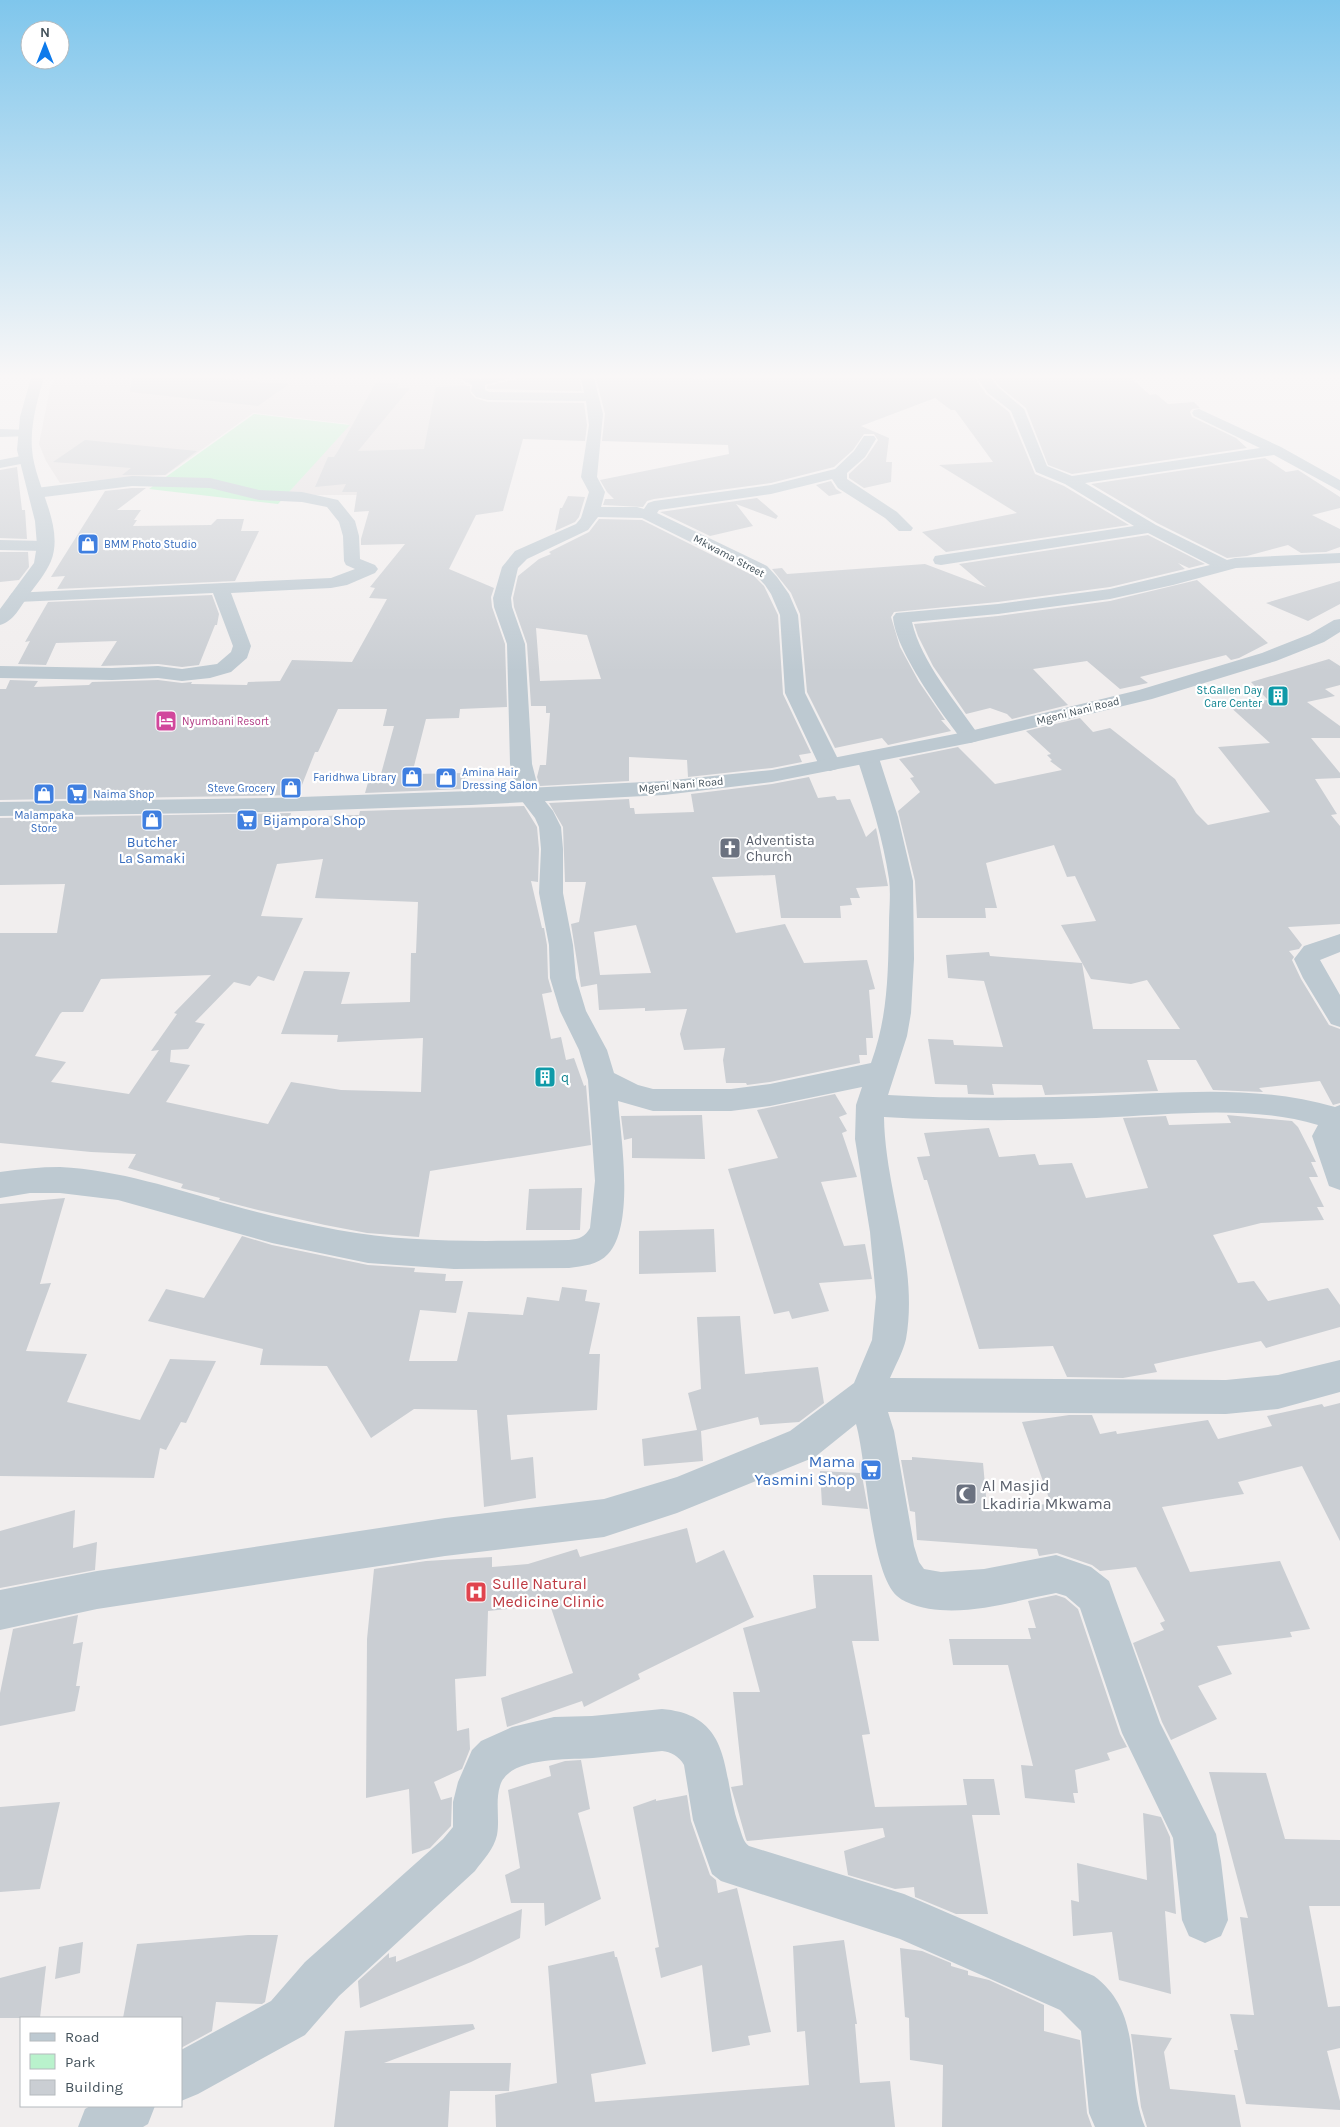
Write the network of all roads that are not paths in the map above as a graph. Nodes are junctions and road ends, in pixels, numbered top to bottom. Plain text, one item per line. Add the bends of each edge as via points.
1 (30, 473) edge
2 (589, 473) edge
3 (836, 473) edge
4 (840, 473) edge
5 (1051, 473) edge
6 (1121, 473) edge
7 (1317, 473) edge
8 (1070, 481) junction
9 (1340, 486) edge
10 (36, 493) junction
11 (592, 512) junction
12 (648, 515) junction
13 (905, 528) dead end
14 (1150, 528) junction
15 (0, 545) edge
16 (45, 546) junction
17 (1340, 558) edge
18 (941, 560) dead end
19 (1224, 565) junction
20 (220, 588) junction
21 (18, 597) junction
22 (1, 618) edge
23 (1340, 624) edge
24 (0, 672) edge
25 (970, 737) junction
26 (868, 758) junction
27 (830, 765) junction
28 (529, 796) junction
29 (0, 809) edge
30 (1340, 943) edge
31 (1340, 1017) edge
32 (880, 1072) junction
33 (602, 1080) junction
34 (870, 1105) junction
35 (1339, 1119) edge
36 (1340, 1177) edge
37 (0, 1185) edge
38 (1340, 1376) edge
39 (866, 1396) junction
40 (0, 1610) edge
41 (1205, 1920) dead end
42 (182, 2077) edge
43 (129, 2107) edge
44 (103, 2127) edge
45 (1120, 2127) edge

1 - 10 street
2 - 11 street via 597,492
3 - 12 street via 772,490 654,506
4 - 13 street via 843,485
5 - 8 street
6 - 8 street
7 - 9 street
8 - 14 street
10 - 16 street via 45,521
10 - 20 street via 132,481 210,483 259,494 332,502 346,521 351,536 352,561 369,568 331,583
11 - 12 street, Mkwama Street
11 - 28 street via 582,526 521,555 510,568 502,598 516,644 521,764
12 - 27 street, Mkwama Street via 766,574 780,594 788,615 794,692
14 - 18 street
14 - 19 street
15 - 16 street
16 - 21 street via 44,560
17 - 19 street
19 - 25 street via 1110,594 998,609 902,617 903,626 925,672
20 - 21 street
20 - 24 street via 242,646 240,654 224,668 176,675 158,672
21 - 22 street
23 - 25 street, Mgeni Nani Road via 1317,638 1269,657 1208,676 1145,695
25 - 26 street, Mgeni Nani Road
26 - 27 street, Mgeni Nani Road
26 - 32 street via 887,817 901,882 898,1013 894,1036
27 - 28 street, Mgeni Nani Road via 772,776 664,788
28 - 29 street, Mgeni Nani Road via 272,805
28 - 33 street via 550,827 551,893 561,945 563,978
30 - 31 street via 1313,952 1307,959
32 - 33 street via 770,1096 731,1100 647,1099 632,1096
32 - 34 street
33 - 37 street via 610,1180 608,1209 598,1243 585,1252 423,1255 341,1244 234,1220 150,1194 86,1182 46,1178
34 - 35 street via 1030,1110 1265,1102
34 - 39 street via 870,1139 886,1232 892,1297 889,1340
35 - 36 street via 1327,1136
38 - 39 street via 1278,1392 1226,1397
39 - 40 street via 802,1444 677,1495 604,1518 435,1538 98,1590
39 - 41 street via 876,1431 895,1546 903,1573 910,1583 941,1591 984,1588 1056,1574 1077,1581 1095,1595 1143,1733 1194,1834
42 - 45 street via 288,2018 322,1979 458,1856 475,1836 475,1802 479,1782 487,1765 496,1756 512,1748 554,1738 592,1738 662,1730 674,1731 696,1745 704,1760 715,1820 728,1858 737,1865 904,1917 1087,2000 1102,2018 1114,2113
43 - 44 street

